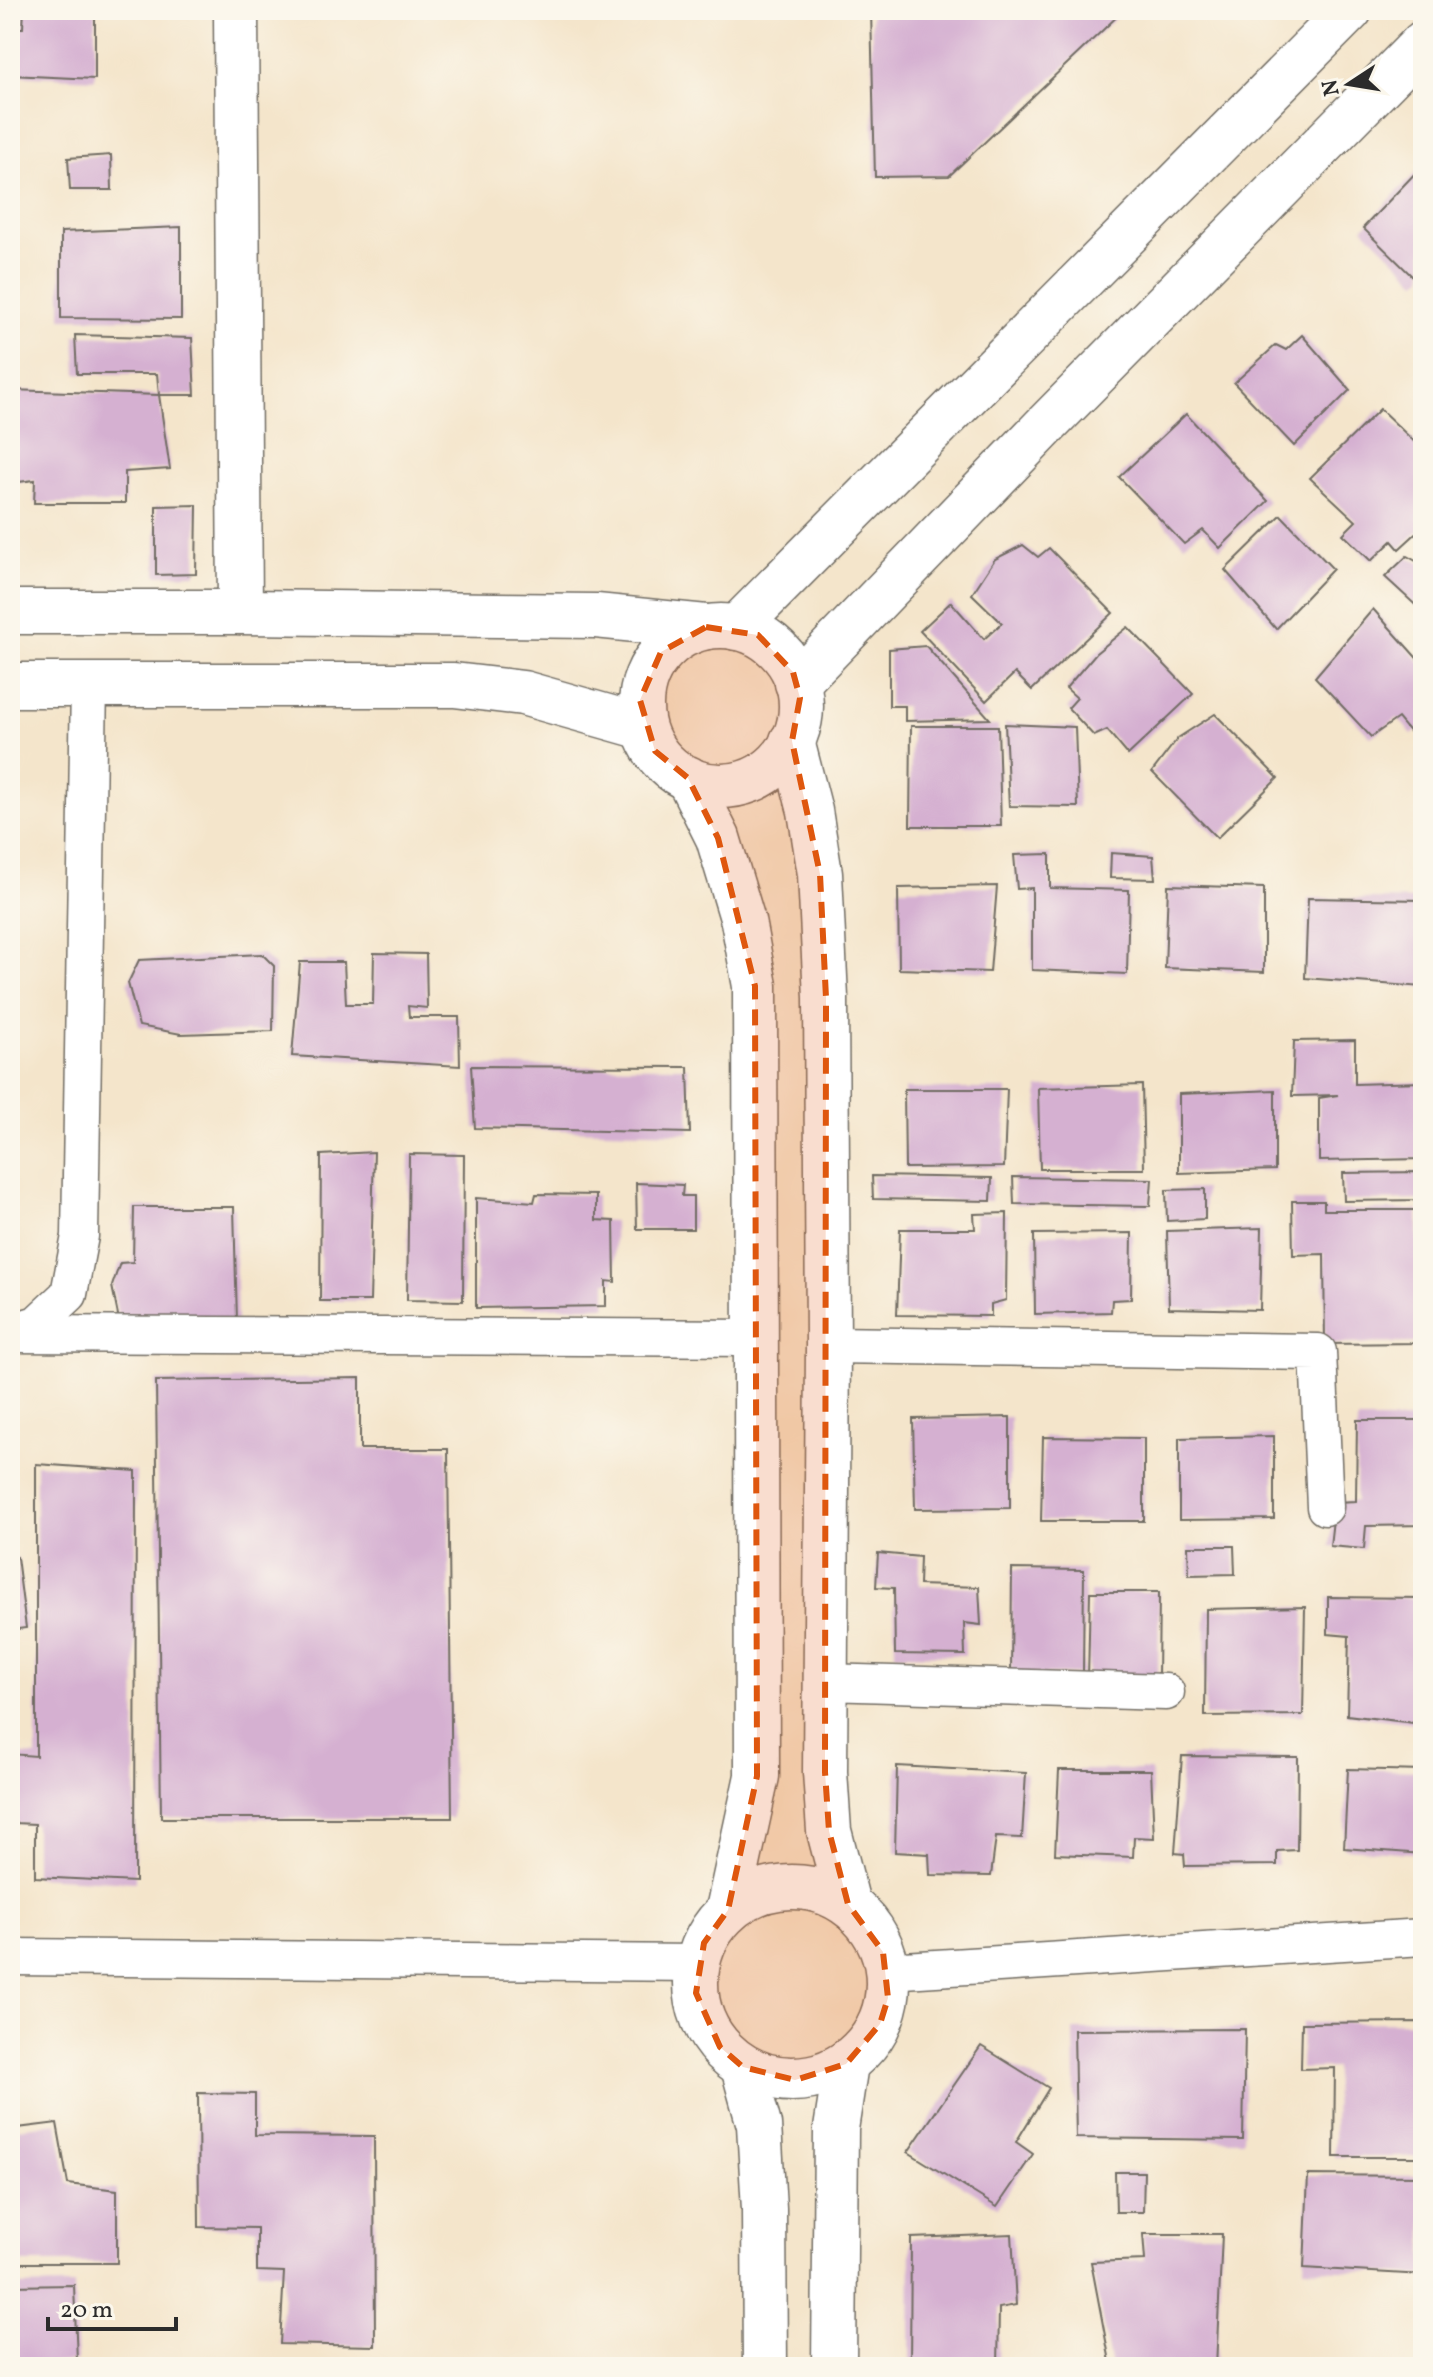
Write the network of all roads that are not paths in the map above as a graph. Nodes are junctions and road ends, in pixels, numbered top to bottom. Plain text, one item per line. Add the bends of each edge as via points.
1 (236, 10) edge
2 (1350, 10) edge
3 (1423, 43) edge
4 (10, 612) edge
5 (240, 612) junction
6 (721, 627) junction
7 (797, 683) junction
8 (89, 684) junction
9 (10, 685) edge
10 (643, 727) junction
11 (792, 741) junction
12 (688, 778) junction
13 (10, 1333) edge
14 (756, 1338) junction
15 (828, 1345) junction
16 (1325, 1507) dead end
17 (825, 1682) junction
18 (1166, 1692) dead end
19 (848, 1904) junction
20 (728, 1910) junction
21 (1423, 1937) edge
22 (10, 1957) edge
23 (698, 1963) junction
24 (888, 1971) junction
25 (846, 2064) junction
26 (743, 2067) junction
27 (765, 2367) edge
28 (834, 2367) edge

1 - 5 main road
2 - 6 main road
3 - 7 main road
4 - 5 main road
5 - 6 main road via 596,616
6 - 7 main road via 758,635 779,651
6 - 10 main road via 681,636 661,652 640,700
7 - 11 main road via 799,725
8 - 9 main road
8 - 10 main road via 454,685 523,693
8 - 13 street via 80,1236 69,1294 37,1324
10 - 12 main road via 655,751
11 - 12 main road via 771,768 748,781 723,786
11 - 15 main road via 820,874
12 - 14 main road via 718,838 743,921 755,986
13 - 14 street
14 - 20 main road via 757,1776
15 - 16 street via 1318,1352
15 - 17 main road
17 - 18 street
17 - 19 main road via 829,1831
19 - 20 main road via 819,1890 788,1886 756,1893
19 - 24 main road via 875,1933
20 - 23 main road via 709,1934
21 - 24 street
22 - 23 street
23 - 26 main road via 696,1993 704,2022 720,2047
24 - 25 main road via 888,1998 880,2024
25 - 26 main road via 795,2080
25 - 28 main road via 836,2129
26 - 27 main road via 759,2125

